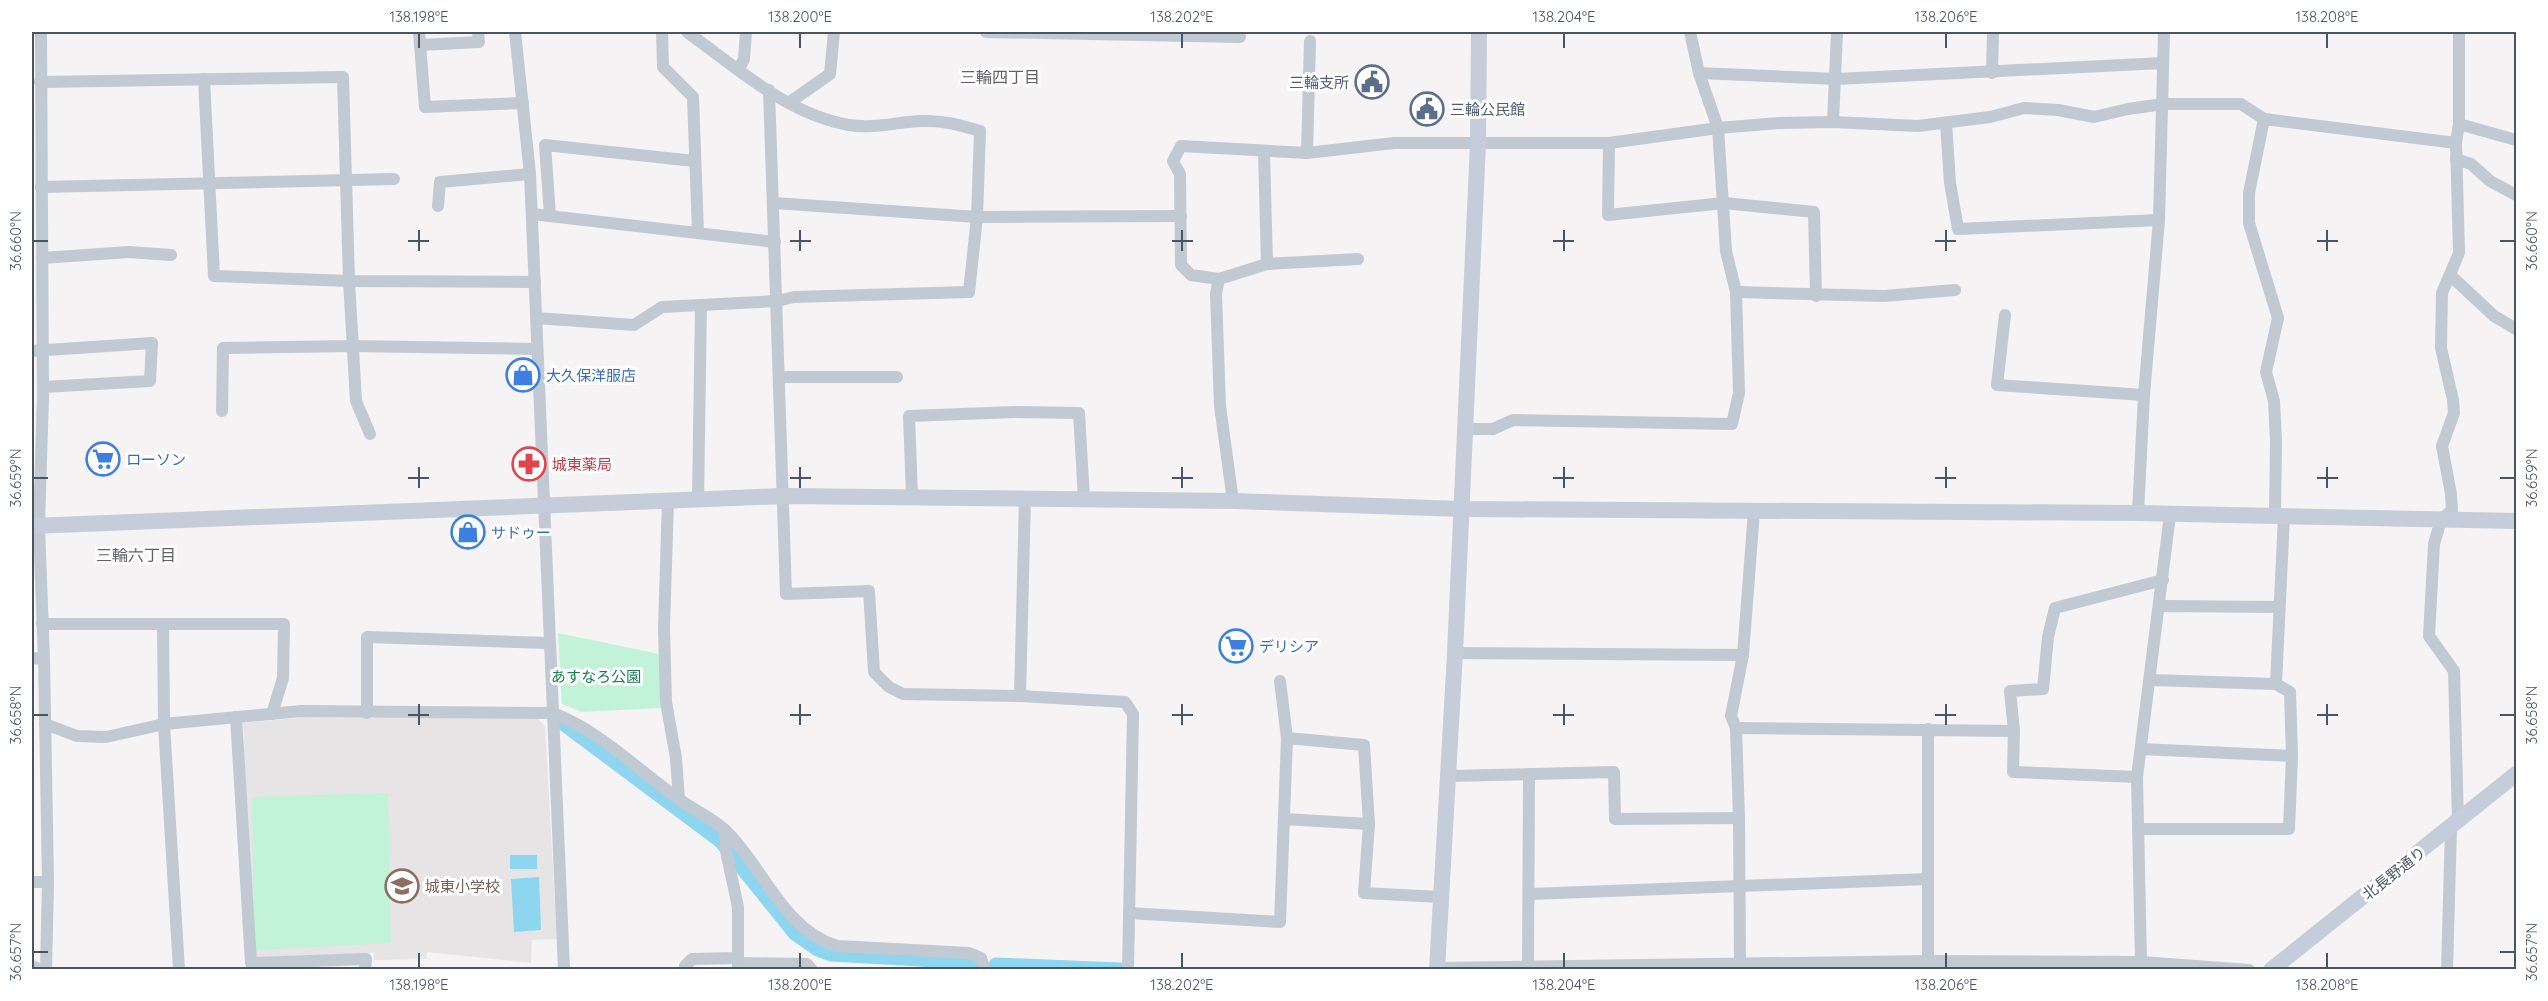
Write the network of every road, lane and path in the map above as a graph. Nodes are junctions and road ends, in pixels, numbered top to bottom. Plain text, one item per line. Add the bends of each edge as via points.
1 (419, 32) edge
2 (478, 32) edge
3 (515, 32) edge
4 (662, 32) edge
5 (687, 32) edge
6 (746, 32) edge
7 (834, 32) edge
8 (986, 32) edge
9 (1479, 32) edge
10 (1690, 32) edge
11 (1837, 32) edge
12 (1993, 32) edge
13 (2164, 32) edge
14 (2459, 32) edge
15 (41, 35) edge
16 (1240, 37) dead end
17 (1310, 41) dead end
18 (420, 45) junction
19 (2163, 63) junction
20 (739, 69) junction
21 (1699, 73) junction
22 (1992, 73) junction
23 (204, 79) junction
24 (1837, 79) junction
25 (40, 82) junction
26 (769, 90) junction
27 (790, 102) junction
28 (523, 104) junction
29 (2163, 104) junction
30 (2264, 119) junction
31 (1833, 122) junction
32 (1946, 123) junction
33 (2458, 124) junction
34 (36, 128) edge
35 (1718, 128) junction
36 (2517, 140) edge
37 (1478, 143) junction
38 (1609, 143) junction
39 (2456, 143) junction
40 (1264, 152) junction
41 (1307, 153) junction
42 (2456, 159) junction
43 (694, 161) junction
44 (530, 174) junction
45 (394, 179) dead end
46 (346, 180) junction
47 (211, 183) junction
48 (42, 187) junction
49 (2517, 195) edge
50 (774, 203) junction
51 (1724, 203) junction
52 (438, 206) dead end
53 (532, 214) junction
54 (550, 216) junction
55 (1181, 216) junction
56 (977, 217) junction
57 (36, 220) edge
58 (2159, 220) junction
59 (698, 232) junction
60 (775, 242) junction
61 (171, 255) dead end
62 (42, 258) junction
63 (1358, 259) dead end
64 (1267, 264) junction
65 (2450, 274) junction
66 (1219, 279) junction
67 (349, 281) junction
68 (535, 282) junction
69 (1955, 290) dead end
70 (1736, 292) junction
71 (1816, 296) junction
72 (777, 301) junction
73 (701, 305) junction
74 (2005, 315) dead end
75 (537, 318) junction
76 (2517, 329) edge
77 (352, 346) junction
78 (537, 349) junction
79 (37, 351) edge
80 (780, 377) junction
81 (897, 377) dead end
82 (39, 393) edge
83 (2144, 395) junction
84 (222, 411) dead end
85 (1464, 429) junction
86 (370, 434) dead end
87 (784, 496) junction
88 (912, 496) junction
89 (1024, 498) junction
90 (1084, 499) junction
91 (698, 500) junction
92 (668, 501) junction
93 (1233, 501) junction
94 (544, 506) junction
95 (1461, 509) junction
96 (1754, 511) junction
97 (2138, 513) junction
98 (2170, 514) junction
99 (2280, 516) junction
100 (2441, 520) junction
101 (2517, 521) edge
102 (35, 526) edge
103 (2163, 580) junction
104 (2159, 606) junction
105 (2278, 607) junction
106 (42, 624) junction
107 (164, 624) junction
108 (549, 643) junction
109 (1455, 653) junction
110 (1743, 655) junction
111 (38, 658) edge
112 (2151, 680) junction
113 (1280, 681) dead end
114 (45, 684) junction
115 (2276, 684) junction
116 (32, 685) edge
117 (1020, 696) junction
118 (367, 713) junction
119 (552, 713) junction
120 (272, 714) junction
121 (236, 717) junction
122 (45, 724) junction
123 (164, 724) junction
124 (1736, 728) junction
125 (1928, 729) junction
126 (2014, 731) junction
127 (1287, 738) junction
128 (2141, 749) junction
129 (2292, 756) junction
130 (1529, 774) junction
131 (2517, 774) edge
132 (1449, 776) junction
133 (2137, 777) junction
134 (679, 799) junction
135 (1739, 818) junction
136 (1284, 819) junction
137 (1369, 824) junction
138 (2454, 825) junction
139 (2138, 829) junction
140 (725, 840) junction
141 (1928, 879) junction
142 (32, 882) edge
143 (48, 882) junction
144 (1740, 887) junction
145 (1530, 894) junction
146 (1440, 897) junction
147 (1129, 913) junction
148 (1928, 961) junction
149 (2141, 962) junction
150 (738, 964) edge
151 (1740, 964) junction
152 (32, 966) edge
153 (1128, 967) edge
154 (1528, 967) junction
155 (1544, 968) edge
156 (41, 969) edge
157 (46, 969) edge
158 (179, 969) edge
159 (365, 969) edge
160 (564, 969) edge
161 (685, 969) edge
162 (812, 969) edge
163 (985, 969) edge
164 (1437, 969) edge
165 (2249, 969) edge
166 (2271, 969) edge
167 (2447, 969) edge

1 - 18 street
2 - 18 street via 479,42
3 - 28 street
4 - 43 street via 663,68 693,97
5 - 20 street
6 - 20 street via 744,59
7 - 27 street via 830,74
8 - 16 street
9 - 37 street
10 - 21 street
11 - 24 street
12 - 22 street
13 - 19 street
14 - 33 street
15 - 25 street
17 - 41 street
18 - 28 street via 425,107
19 - 22 street
19 - 29 street
20 - 26 street
21 - 24 street
21 - 35 street
22 - 24 street
23 - 25 street
23 - 46 street via 344,77
23 - 47 street
24 - 31 street
25 - 34 street
26 - 27 street
26 - 50 street
27 - 56 street via 813,115 849,126 945,121 980,131
28 - 44 street
29 - 30 street via 2241,104
29 - 32 street via 2094,117 2024,108
29 - 58 street
30 - 39 street
30 - 99 street via 2249,193 2249,223 2278,318 2266,372 2274,401
31 - 32 street via 1918,126
31 - 35 street
32 - 58 street via 1958,229
33 - 36 street
33 - 39 street
34 - 48 street
35 - 38 street
35 - 51 street
37 - 38 street
37 - 41 street via 1394,143
37 - 85 street
38 - 51 street via 1608,215
39 - 42 street
40 - 41 street
40 - 55 street via 1181,146 1173,161 1180,174
40 - 64 street
42 - 49 street via 2471,164 2490,182
42 - 65 street via 2459,253
43 - 54 street via 545,145
43 - 59 street
44 - 52 street via 440,182
44 - 53 street
45 - 46 street
46 - 47 street
46 - 67 street
47 - 48 street
47 - 67 street via 214,276
48 - 57 street
50 - 56 street
50 - 60 street
51 - 70 street via 1726,251
51 - 71 street via 1814,212
53 - 54 street
53 - 68 street
54 - 59 street
55 - 56 street
55 - 66 street via 1181,265 1191,274
56 - 72 street via 969,292 794,297
57 - 62 street
58 - 83 street
59 - 60 street
60 - 72 street
61 - 62 street via 129,252
62 - 79 street
63 - 64 street
64 - 66 street
65 - 76 street via 2494,316
65 - 100 street via 2442,294 2441,348 2454,413 2442,446 2452,510
66 - 93 street via 1216,294 1220,406
67 - 68 street
67 - 77 street
68 - 75 street
69 - 71 street
70 - 71 street
70 - 85 street via 1739,393 1732,424 1513,420 1492,429
72 - 73 street
72 - 80 street
73 - 75 street via 662,307 634,326
73 - 91 street
74 - 83 street via 1997,385
75 - 78 street
77 - 78 street
77 - 84 street via 223,348
77 - 86 street via 356,401
78 - 94 street
79 - 82 street
79 - 82 street via 152,343 150,381
80 - 81 street
80 - 87 street
82 - 102 street
83 - 97 street
85 - 95 street
87 - 88 street
87 - 91 street
87 - 117 street via 786,594 869,591 874,672 889,687 903,694
88 - 89 street
88 - 90 street via 909,416 1036,412 1079,413
89 - 90 street
89 - 117 street
90 - 93 street
91 - 92 street
92 - 94 street
92 - 134 street via 666,702
93 - 95 street
94 - 102 street
94 - 108 street
95 - 96 street
95 - 109 street
96 - 97 street
96 - 110 street
97 - 98 street
98 - 99 street
98 - 103 street
99 - 100 street
99 - 105 street
100 - 101 street
100 - 138 street via 2434,544 2429,636 2454,671
102 - 106 street
103 - 104 street
103 - 126 street via 2055,608 2043,689 2010,691
104 - 105 street
104 - 112 street
105 - 115 street
106 - 107 street
106 - 111 street
107 - 120 street via 284,624 283,678
107 - 123 street
108 - 118 street via 367,637
108 - 119 street
109 - 110 street
109 - 132 street
110 - 124 street via 1731,716
111 - 114 street
112 - 115 street
112 - 128 street
113 - 127 street
114 - 116 street
114 - 122 street
115 - 129 street via 2290,692
117 - 147 street via 1125,702 1133,714
118 - 119 street
118 - 120 street
119 - 134 street via 574,721
119 - 160 street
120 - 121 street
121 - 123 street
121 - 159 street via 251,963 366,958
122 - 123 street via 77,736 106,736
122 - 143 street
123 - 158 street
124 - 125 street
124 - 135 street
125 - 126 street
125 - 141 street
126 - 133 street via 2013,772
127 - 136 street
127 - 137 street via 1364,745
128 - 129 street
128 - 133 street
129 - 139 street via 2289,829
130 - 132 street
130 - 135 street via 1614,772 1615,819
130 - 145 street
131 - 138 street, 北長野通り
132 - 146 street
133 - 139 street
134 - 140 street
135 - 144 street
136 - 137 street
136 - 147 street via 1280,922
137 - 146 street via 1364,893
138 - 166 street, 北長野通り
138 - 167 street
139 - 149 street
140 - 150 street via 738,907
140 - 163 street via 797,922 822,941 837,946 969,953 981,958
141 - 144 street
141 - 148 street
142 - 143 street
143 - 157 street
144 - 145 street
144 - 151 street
145 - 154 street
146 - 164 street
147 - 153 street
148 - 149 street
148 - 151 street
149 - 165 street
150 - 161 street via 692,959
150 - 162 street via 807,964
151 - 155 street
152 - 156 street
154 - 155 street
154 - 164 street

